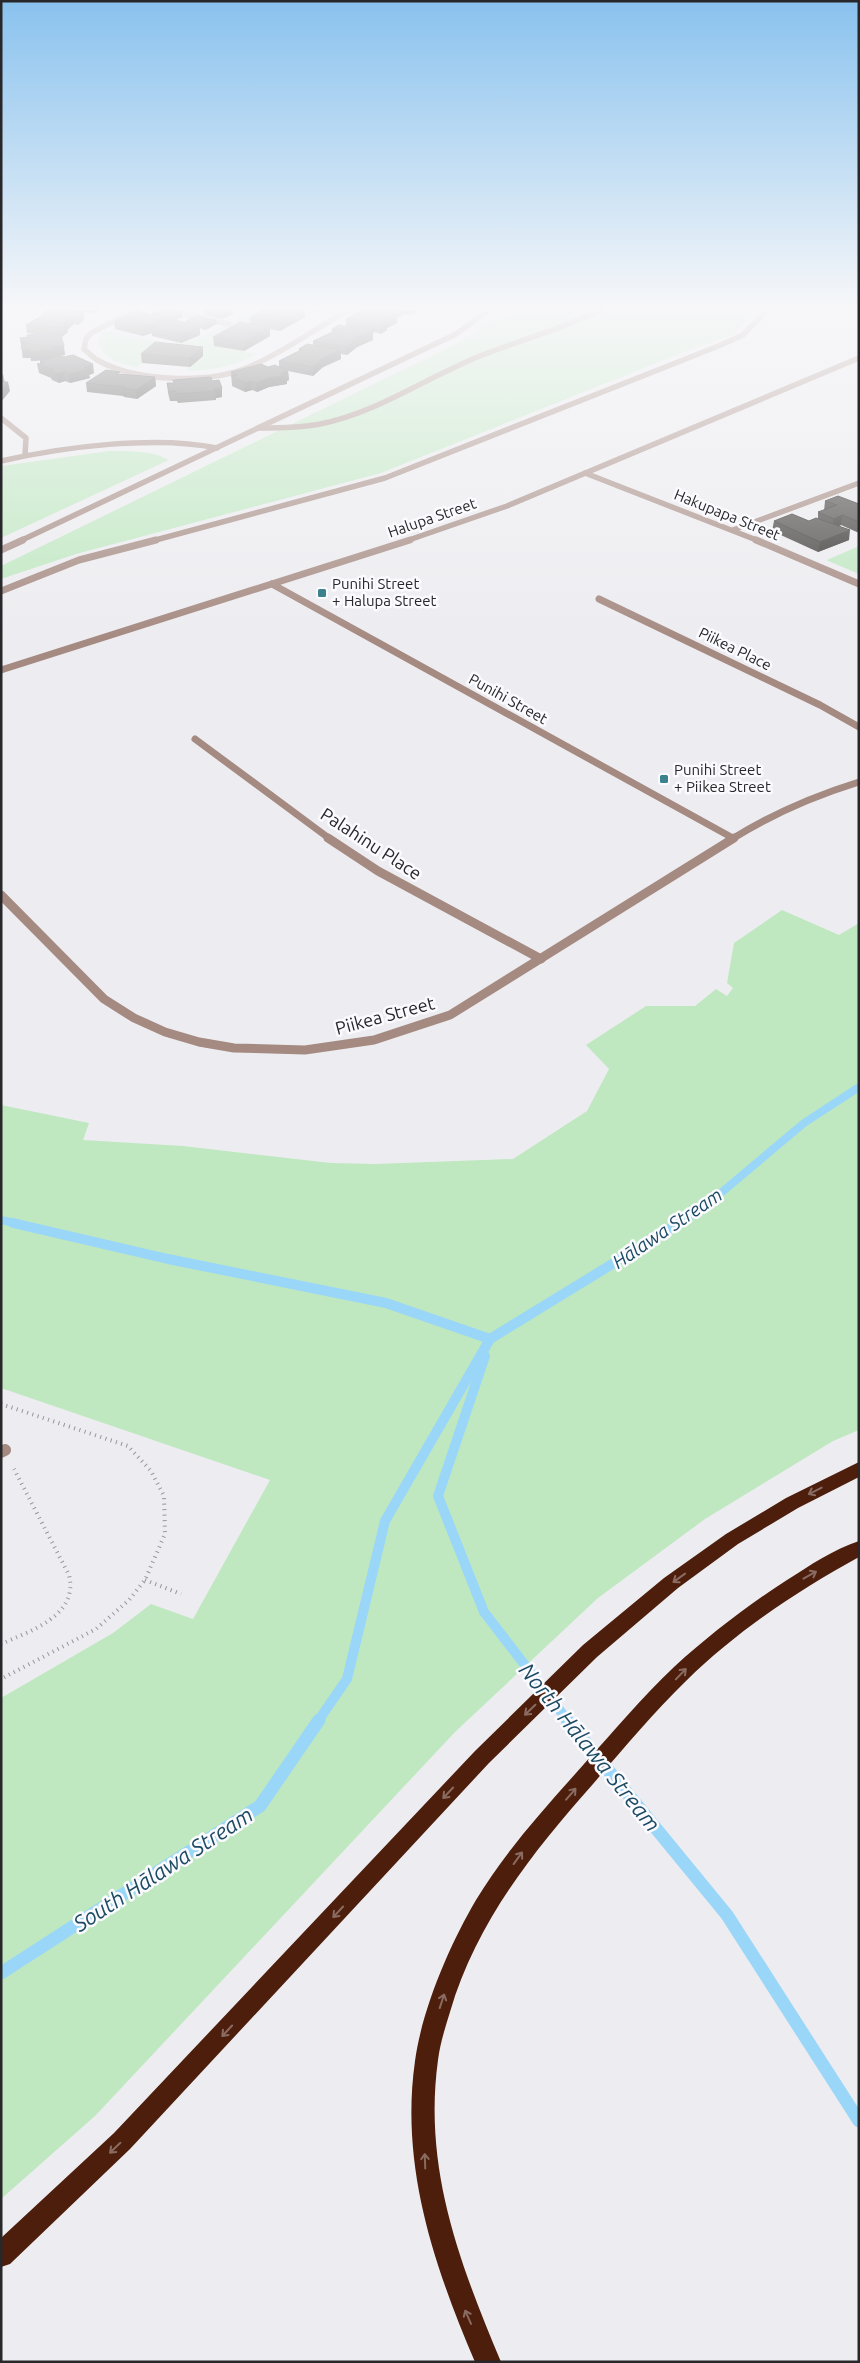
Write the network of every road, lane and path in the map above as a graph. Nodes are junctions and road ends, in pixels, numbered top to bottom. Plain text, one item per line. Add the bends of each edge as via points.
1 (4, 420) edge
2 (275, 420) edge
3 (331, 420) edge
4 (531, 420) edge
5 (709, 420) edge
6 (259, 428) junction
7 (217, 448) junction
8 (25, 455) junction
9 (1, 461) edge
10 (585, 473) junction
11 (859, 483) edge
12 (733, 530) junction
13 (1, 550) edge
14 (272, 584) junction
15 (859, 584) edge
16 (1, 591) edge
17 (599, 599) dead end
18 (1, 670) edge
19 (859, 727) edge
20 (195, 739) dead end
21 (859, 782) edge
22 (731, 837) junction
23 (1, 895) edge
24 (541, 959) junction
25 (1, 1404) edge
26 (3, 1451) edge
27 (859, 1468) edge
28 (859, 1548) edge
29 (145, 1580) junction
30 (181, 1594) dead end
31 (1, 1644) edge
32 (1, 1679) edge
33 (1, 2256) edge
34 (488, 2362) edge

1 - 8 street via 26,438
2 - 6 street
3 - 6 street via 286,430
4 - 16 street via 385,478 79,560
5 - 10 street, Halupa Street
6 - 7 street
7 - 8 street via 203,444 143,444
7 - 13 street
8 - 9 street
10 - 12 street, Hakupapa Street
10 - 14 street, Halupa Street via 431,533
11 - 12 street
12 - 15 street, Hakupapa Street
14 - 18 street, Halupa Street
14 - 22 street, Punihi Street
17 - 19 street, Piikea Place via 820,705
20 - 24 street, Palahinu Place via 324,836 378,872
21 - 22 street, Piikea Street via 788,807
22 - 24 street, Piikea Street
23 - 24 street, Piikea Street via 104,999 123,1013 169,1033 232,1048 296,1051 374,1040 410,1030 450,1015
25 - 29 path via 128,1446 150,1471 164,1496 165,1534
26 - 31 path via 69,1575 71,1590 67,1602 47,1623
27 -> 33 highway via 732,1538 671,1583 590,1651 482,1757 122,2141
34 -> 28 highway via 463,2307 440,2242 426,2174 423,2109 426,2059 452,1969 472,1927 539,1830 647,1709 692,1663 748,1619 802,1580
29 - 30 path
29 - 32 path via 129,1600 96,1629

